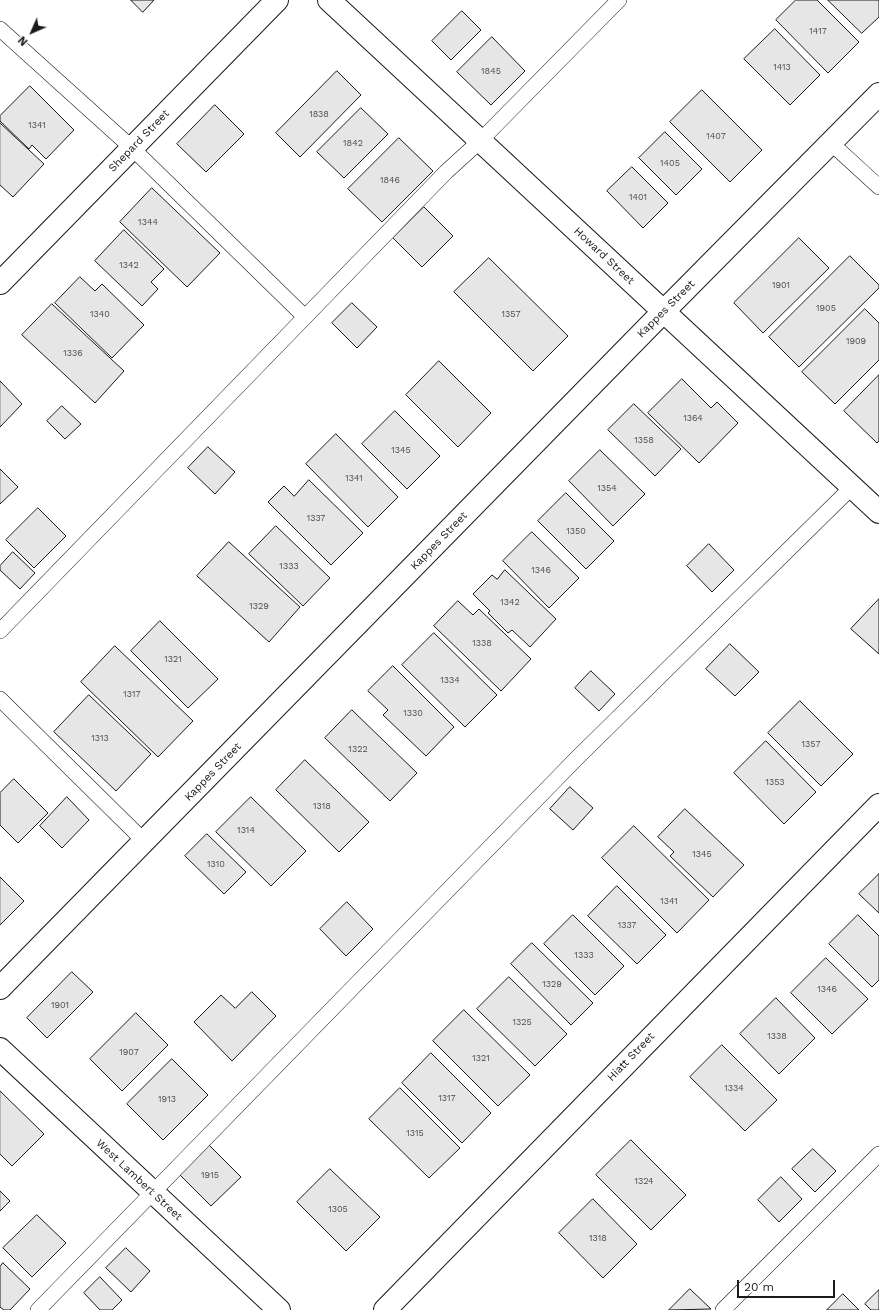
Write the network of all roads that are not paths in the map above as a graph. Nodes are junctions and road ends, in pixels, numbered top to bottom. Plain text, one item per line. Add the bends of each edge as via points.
1 (277, 0) edge
2 (329, 0) edge
3 (619, 0) edge
4 (0, 28) edge
5 (879, 94) edge
6 (480, 141) junction
7 (830, 143) junction
8 (132, 148) junction
9 (879, 187) edge
10 (0, 283) edge
11 (664, 311) junction
12 (306, 317) junction
13 (852, 487) junction
14 (879, 512) edge
15 (0, 631) edge
16 (0, 699) edge
17 (879, 805) edge
18 (145, 842) junction
19 (0, 988) edge
20 (0, 1049) edge
21 (879, 1154) edge
22 (153, 1193) junction
23 (38, 1310) edge
24 (279, 1310) edge
25 (385, 1310) edge
26 (723, 1310) edge

1 - 8 street, Shepard Street
2 - 6 street, Howard Street
3 - 6 lane
4 - 8 lane
5 - 7 street, Kappes Street
6 - 11 street, Howard Street
6 - 12 lane via 446,172
7 - 9 lane
7 - 11 street, Kappes Street
8 - 10 street, Shepard Street
8 - 12 lane
11 - 13 street, Howard Street
11 - 18 street, Kappes Street
12 - 15 lane
13 - 14 street, Howard Street
13 - 22 lane via 576,759
16 - 18 lane
17 - 25 street, Hiatt Street
18 - 19 street, Kappes Street
20 - 22 street, West Lambert Street
21 - 26 lane
22 - 23 lane
22 - 24 street, West Lambert Street

